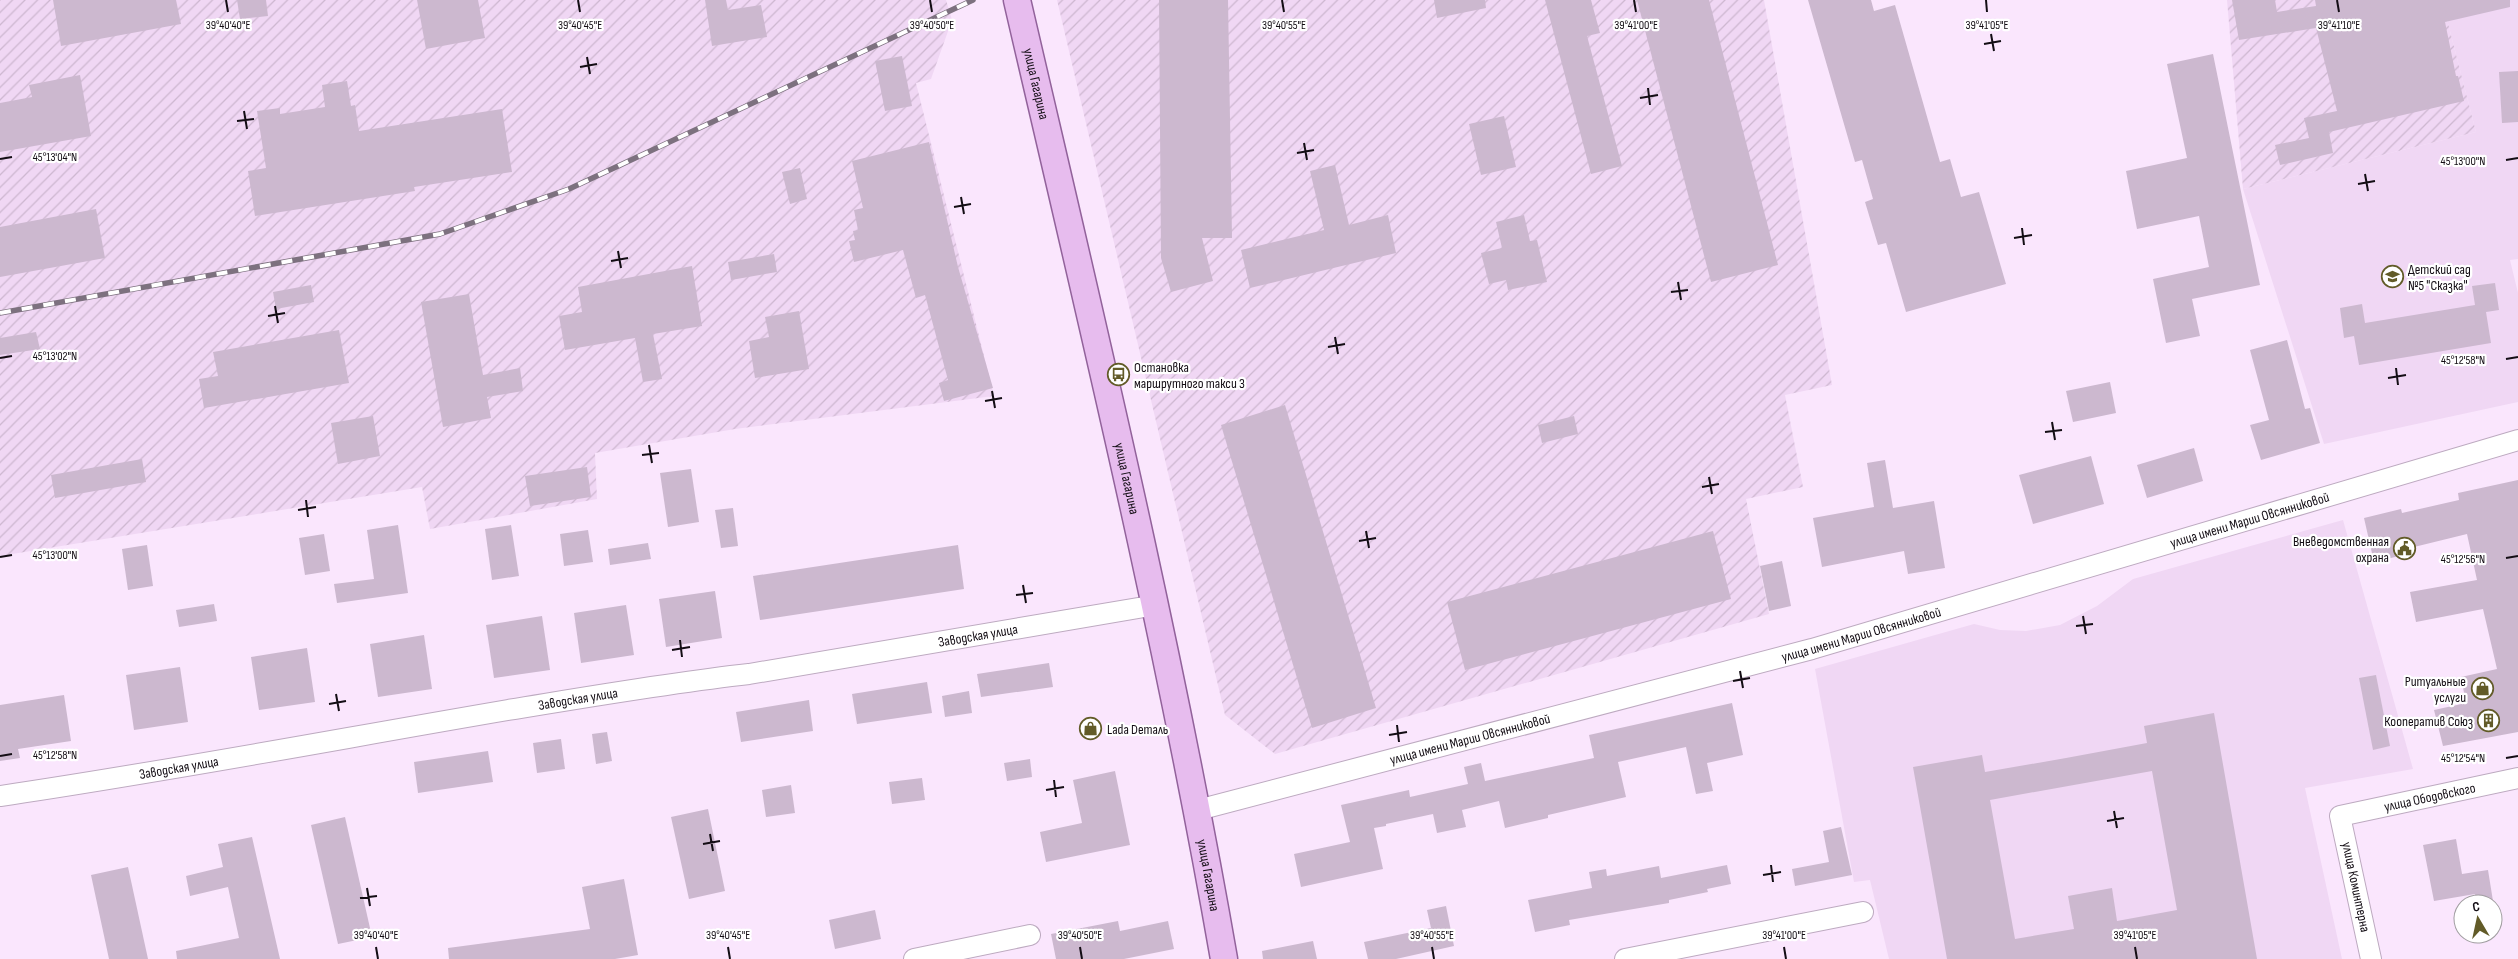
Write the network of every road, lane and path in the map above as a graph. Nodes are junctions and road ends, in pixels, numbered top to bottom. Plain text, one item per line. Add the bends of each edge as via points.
1 (1017, 0) edge
2 (2518, 440) edge
3 (1156, 605) junction
4 (2518, 778) edge
5 (0, 796) edge
6 (1198, 810) junction
7 (2340, 816) joint
8 (1863, 912) dead end
9 (1030, 935) dead end
10 (914, 959) edge
11 (1224, 959) edge
12 (1624, 959) edge
13 (2371, 959) edge

1 - 3 main road, улица Гагарина
2 - 6 street, улица имени Марии Овсянниковой via 1821,646
3 - 5 street, Заводская улица
3 - 6 main road, улица Гагарина
4 - 7 street, улица Ободовского
6 - 11 main road, улица Гагарина
7 - 13 street, улица Коминтерна
8 - 12 street
9 - 10 street

